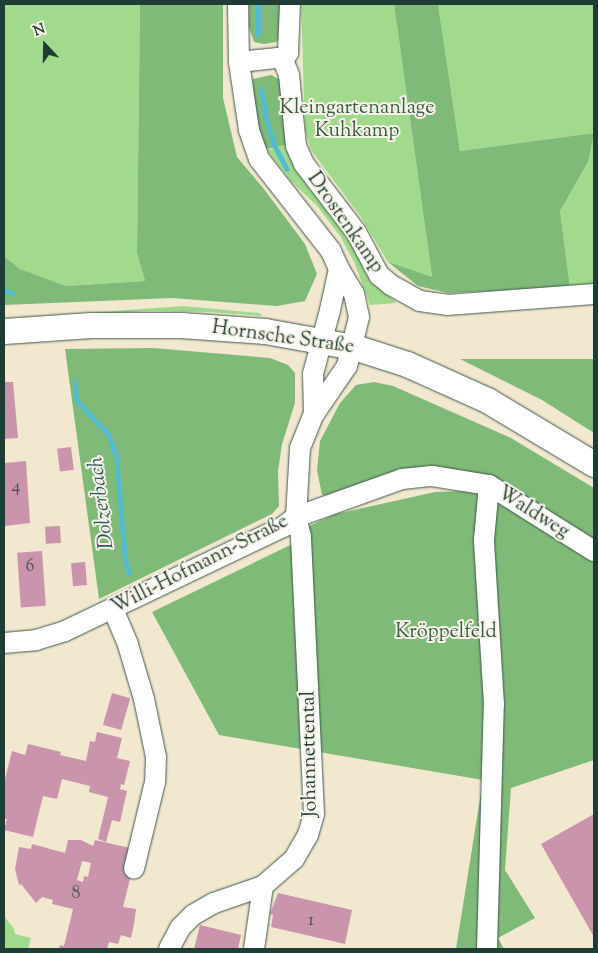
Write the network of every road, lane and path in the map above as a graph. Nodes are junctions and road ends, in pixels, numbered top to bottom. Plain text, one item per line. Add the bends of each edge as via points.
1 (238, 4) edge
2 (290, 4) edge
3 (283, 60) junction
4 (239, 62) junction
5 (339, 269) junction
6 (594, 294) edge
7 (4, 331) edge
8 (322, 339) junction
9 (354, 347) junction
10 (314, 414) junction
11 (594, 464) edge
12 (489, 485) junction
13 (296, 517) junction
14 (594, 551) edge
15 (113, 608) junction
16 (4, 643) edge
17 (134, 869) dead end
18 (263, 886) junction
19 (170, 949) edge
20 (254, 949) edge
21 (487, 949) edge

1 - 4 street, Willi-Hofmann-Straße
2 - 3 street via 288,53
3 - 4 street
3 - 6 street, Drostenkamp via 289,75 296,146 304,164 356,232 379,275 391,285 420,302 448,305
4 - 5 street, Willi-Hofmann-Straße via 249,130 259,159 331,251
5 - 8 street, Willi-Hofmann-Straße
5 - 9 street, Willi-Hofmann-Straße via 354,294 359,317
7 - 8 main road, Hornsche Straße via 181,325 251,329
8 - 9 main road, Hornsche Straße
8 - 10 street, Willi-Hofmann-Straße via 313,374
9 - 10 street, Willi-Hofmann-Straße via 348,366
9 - 11 main road, Hornsche Straße via 407,364 487,400
10 - 13 street, Willi-Hofmann-Straße via 297,461
12 - 13 street, Waldweg via 432,476 402,479
12 - 14 street, Waldweg
12 - 21 street via 484,540 494,705
13 - 15 street, Willi-Hofmann-Straße via 283,527
13 - 18 street, Johannettental via 301,536 314,814 308,835 294,859
15 - 16 street, Willi-Hofmann-Straße via 56,635
15 - 17 street via 141,690 156,757 155,782
18 - 19 street, Johannettental via 214,903 193,915 180,928
18 - 20 street

